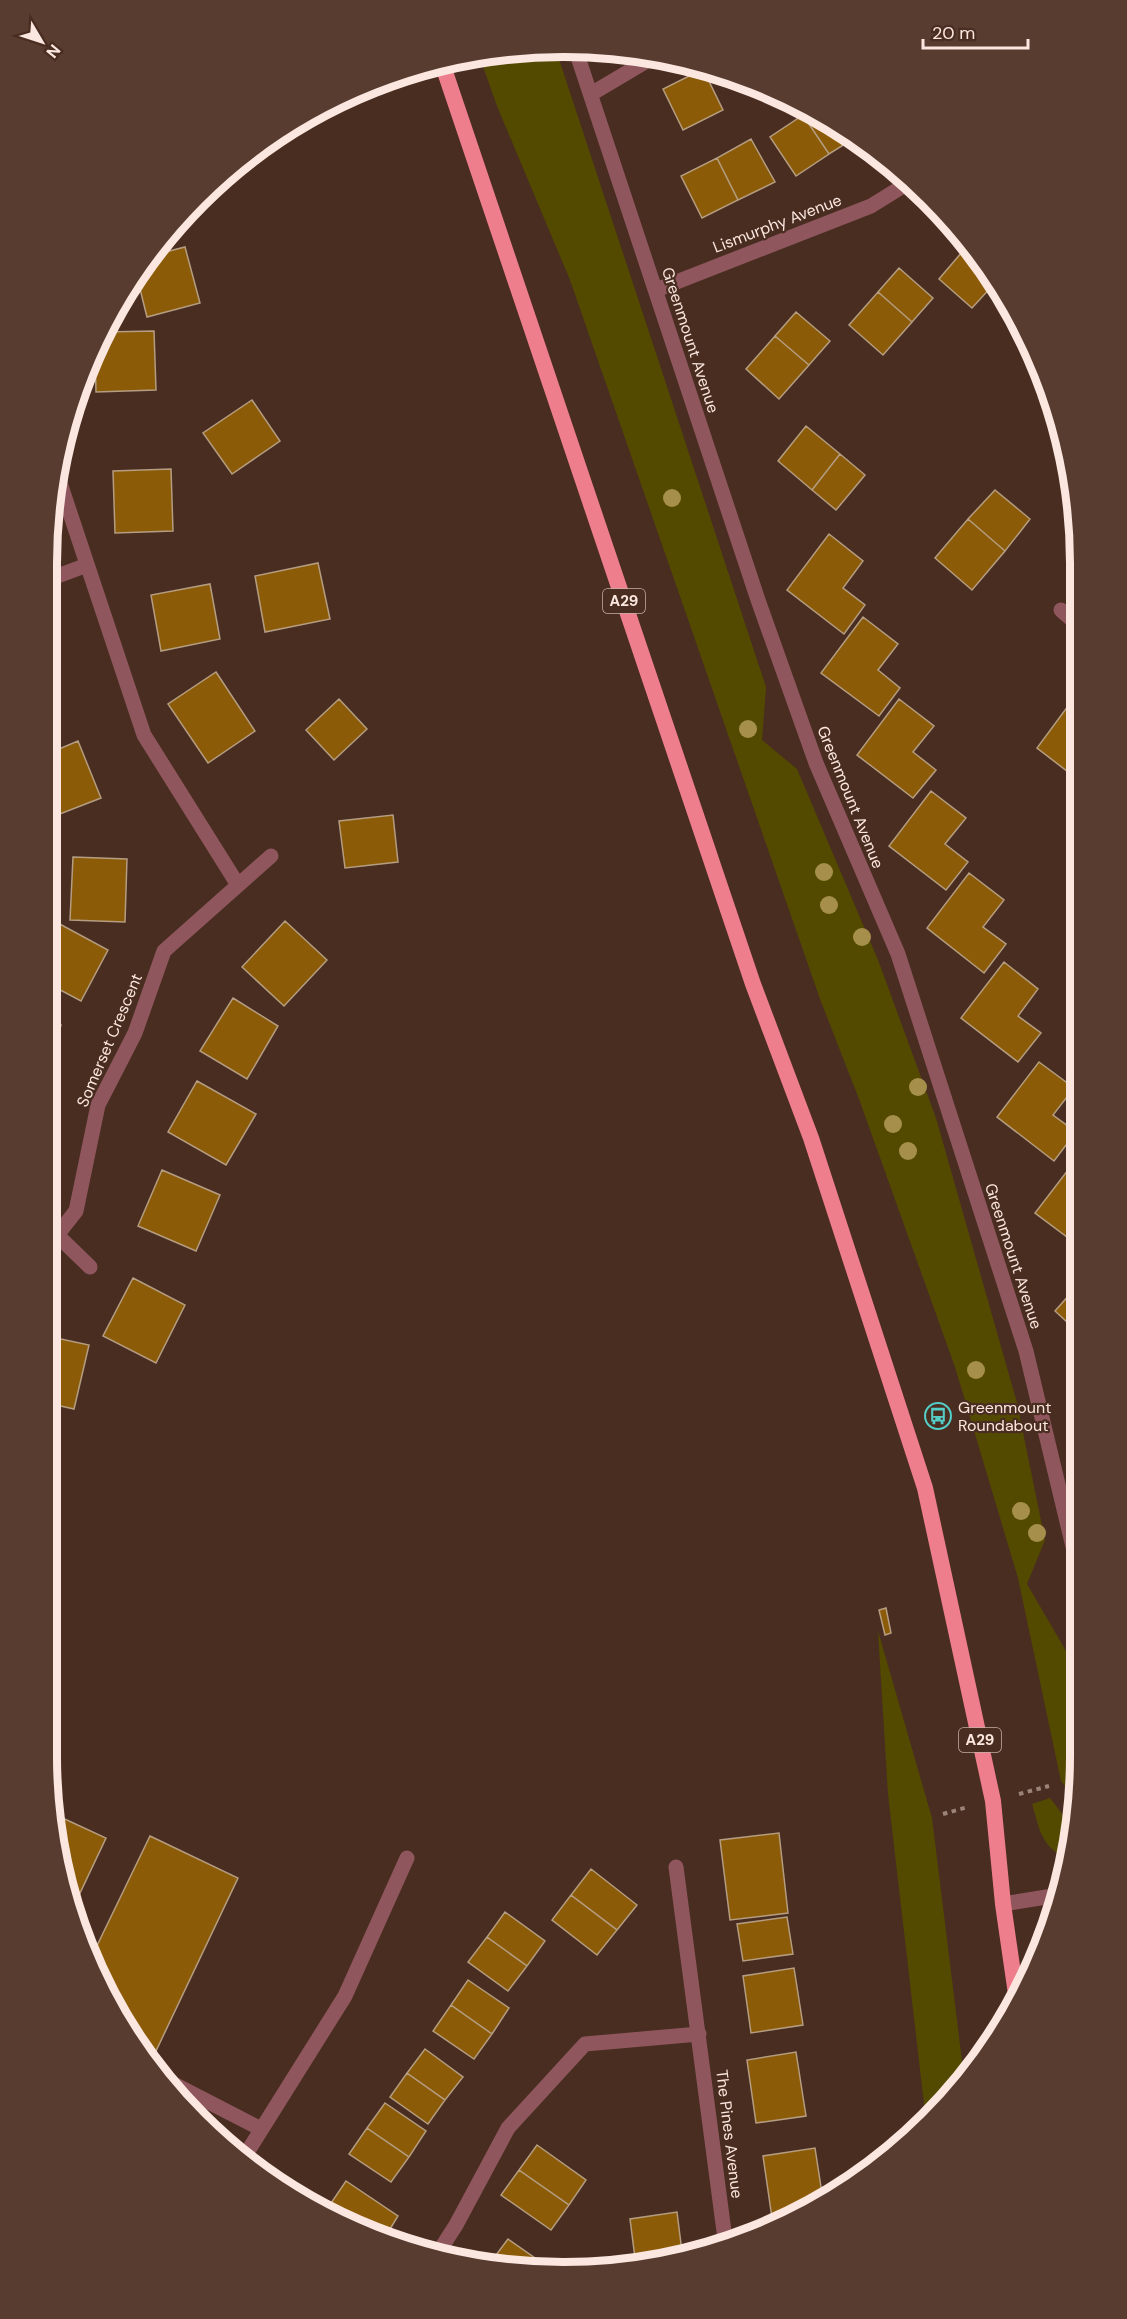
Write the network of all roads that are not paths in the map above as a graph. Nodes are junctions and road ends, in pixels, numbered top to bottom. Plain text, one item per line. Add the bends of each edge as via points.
1 (578, 57) edge
2 (643, 63) edge
3 (445, 71) edge
4 (591, 94) junction
5 (902, 187) edge
6 (656, 290) junction
7 (62, 490) edge
8 (87, 566) junction
9 (57, 576) edge
10 (1061, 610) dead end
11 (1070, 617) edge
12 (271, 856) dead end
13 (238, 885) junction
14 (57, 1232) edge
15 (57, 1242) edge
16 (90, 1267) dead end
17 (1070, 1534) edge
18 (407, 1858) dead end
19 (676, 1867) dead end
20 (1050, 1896) edge
21 (1003, 1904) junction
22 (1015, 1986) edge
23 (699, 2034) junction
24 (183, 2089) edge
25 (261, 2129) junction
26 (248, 2151) edge
27 (725, 2235) edge
28 (442, 2247) edge

1 - 4 street, Greenmount Avenue
2 - 4 street
3 - 21 highway, A29 via 753,984 811,1138 925,1488 993,1801
4 - 6 street, Greenmount Avenue
5 - 6 street, Lismurphy Avenue via 871,206
6 - 17 street, Greenmount Avenue via 816,763 898,954 1026,1351
7 - 8 street
8 - 9 street
8 - 13 street via 144,735
10 - 11 street
12 - 13 street, Somerset Crescent
13 - 14 street, Somerset Crescent via 164,951 135,1033 98,1105 76,1210
15 - 16 street, Somerset Crescent
18 - 25 street via 345,1996
19 - 23 street, The Pines Avenue
20 - 21 street
21 - 22 highway, A29
23 - 27 street, The Pines Avenue
23 - 28 street via 585,2044 508,2128
24 - 25 street
25 - 26 street

